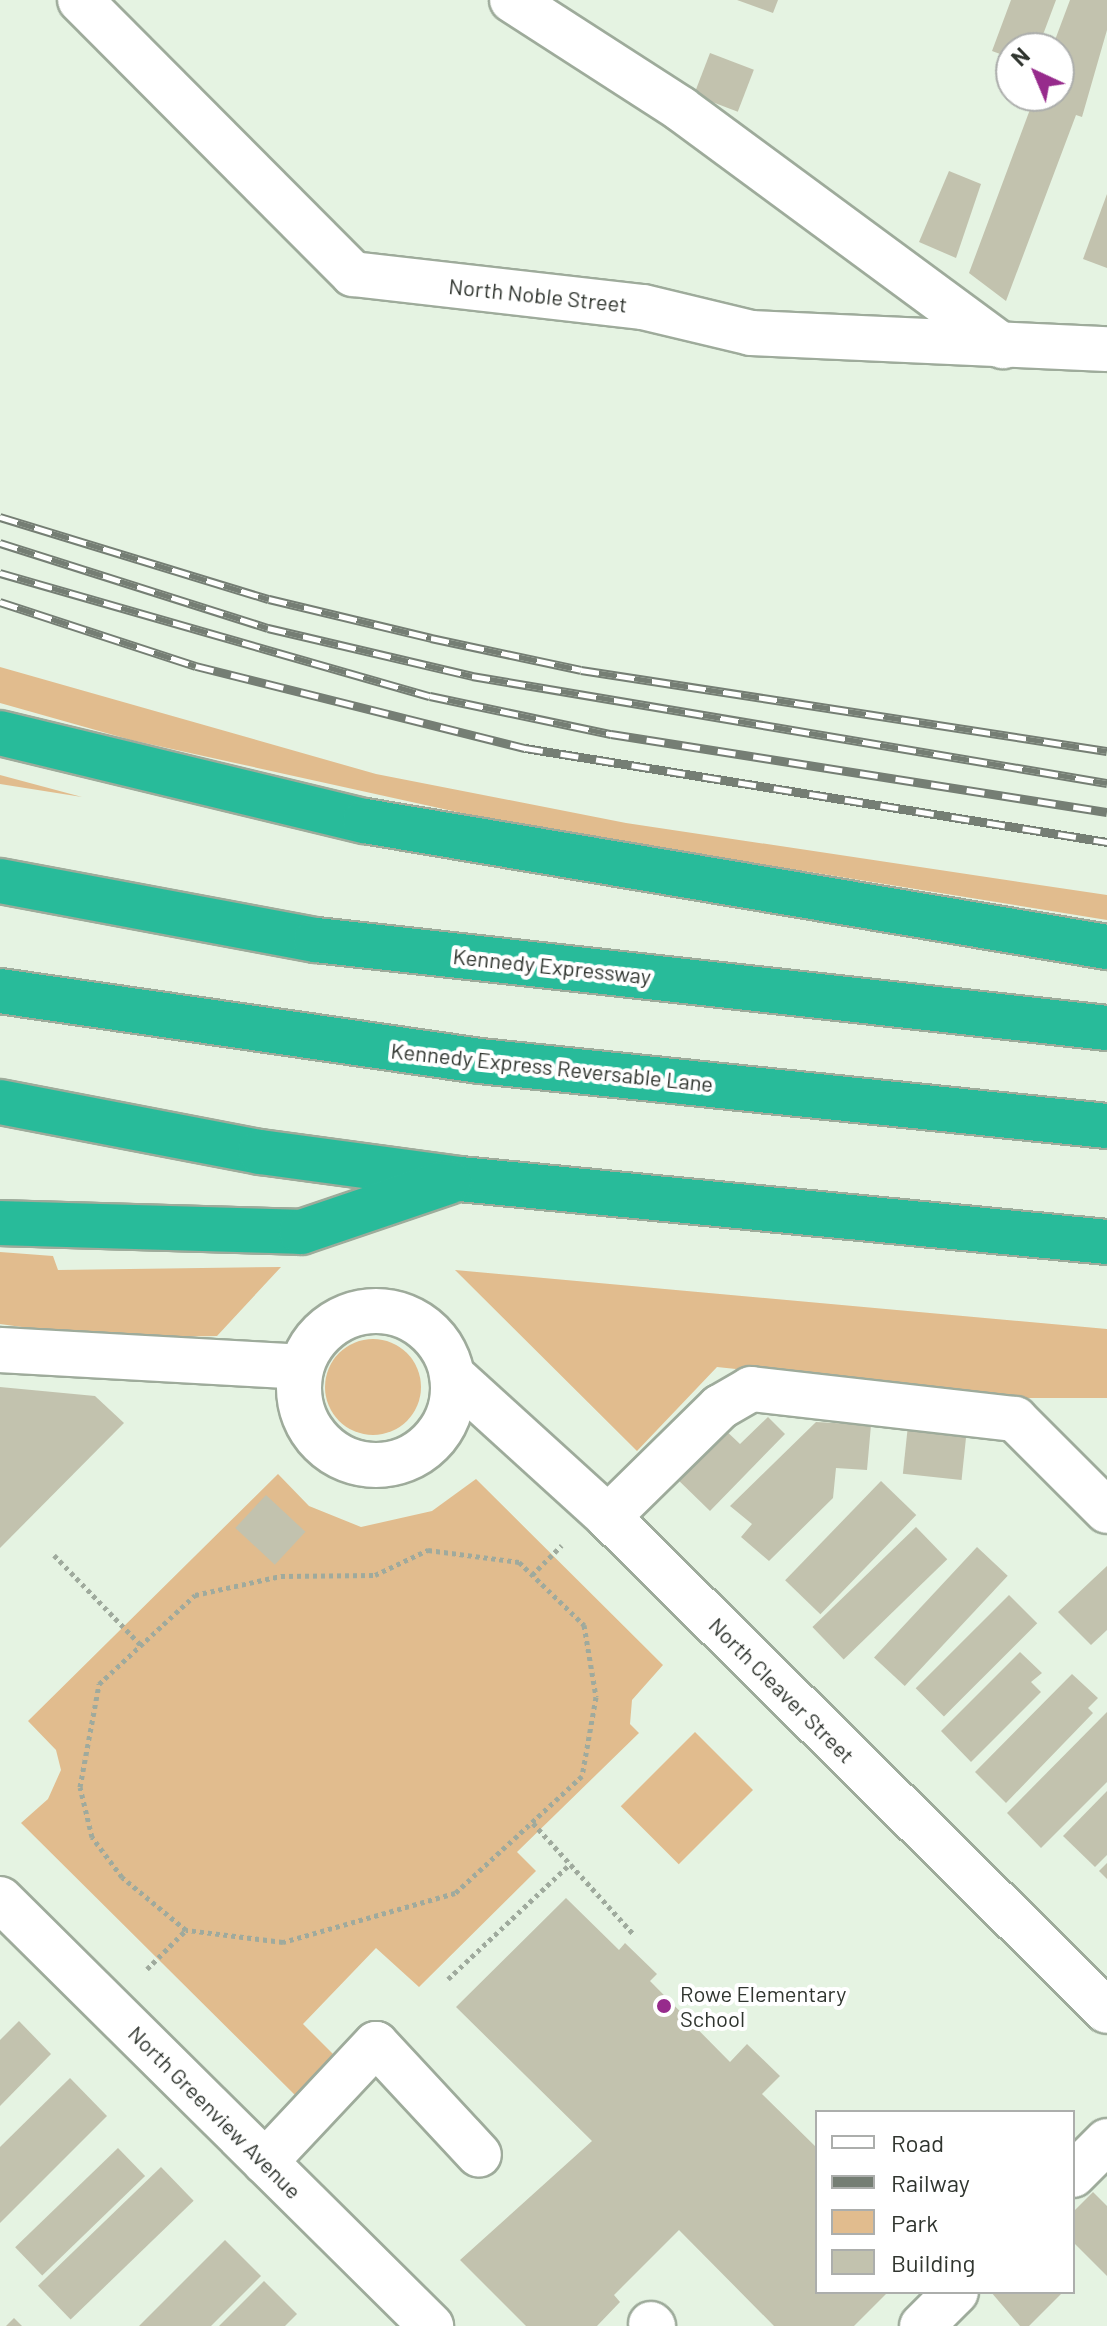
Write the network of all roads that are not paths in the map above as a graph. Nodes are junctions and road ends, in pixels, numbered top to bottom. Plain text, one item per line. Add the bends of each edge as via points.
1 (80, 0) edge
2 (512, 0) edge
3 (1003, 346) junction
4 (1107, 349) edge
5 (0, 733) edge
6 (0, 881) edge
7 (1107, 947) edge
8 (0, 991) edge
9 (1107, 1028) edge
10 (0, 1102) edge
11 (1107, 1126) edge
12 (460, 1179) junction
13 (0, 1223) edge
14 (1107, 1242) edge
15 (0, 1350) edge
16 (301, 1367) junction
17 (452, 1375) junction
18 (1107, 1511) edge
19 (608, 1517) junction
20 (0, 1899) edge
21 (1107, 2011) edge
22 (1107, 2141) edge
23 (479, 2155) dead end
24 (265, 2162) junction
25 (1075, 2173) edge
26 (954, 2294) edge
27 (925, 2325) edge
28 (431, 2326) edge

1 - 3 street, North Noble Street via 353,274 643,307 751,333
2 - 3 street via 681,109
3 - 4 street, North Noble Street
5 - 7 highway via 365,821
6 - 9 highway, Kennedy Expressway via 316,940
8 - 11 highway, Kennedy Express Reversable Lane via 480,1061
10 - 12 highway via 260,1152
12 - 13 highway via 301,1232
12 - 14 highway
15 - 16 street
16 - 17 street, North Cleaver Street via 327,1328 369,1310 423,1327
16 - 17 street via 298,1392 316,1438 335,1454 383,1465 408,1459 444,1424
17 - 19 street, North Cleaver Street
18 - 19 street via 1015,1419 751,1389 720,1407
19 - 21 street, North Cleaver Street
20 - 24 street, North Greenview Avenue
22 - 25 street
23 - 24 street via 376,2044
24 - 28 street, North Greenview Avenue
26 - 27 street

